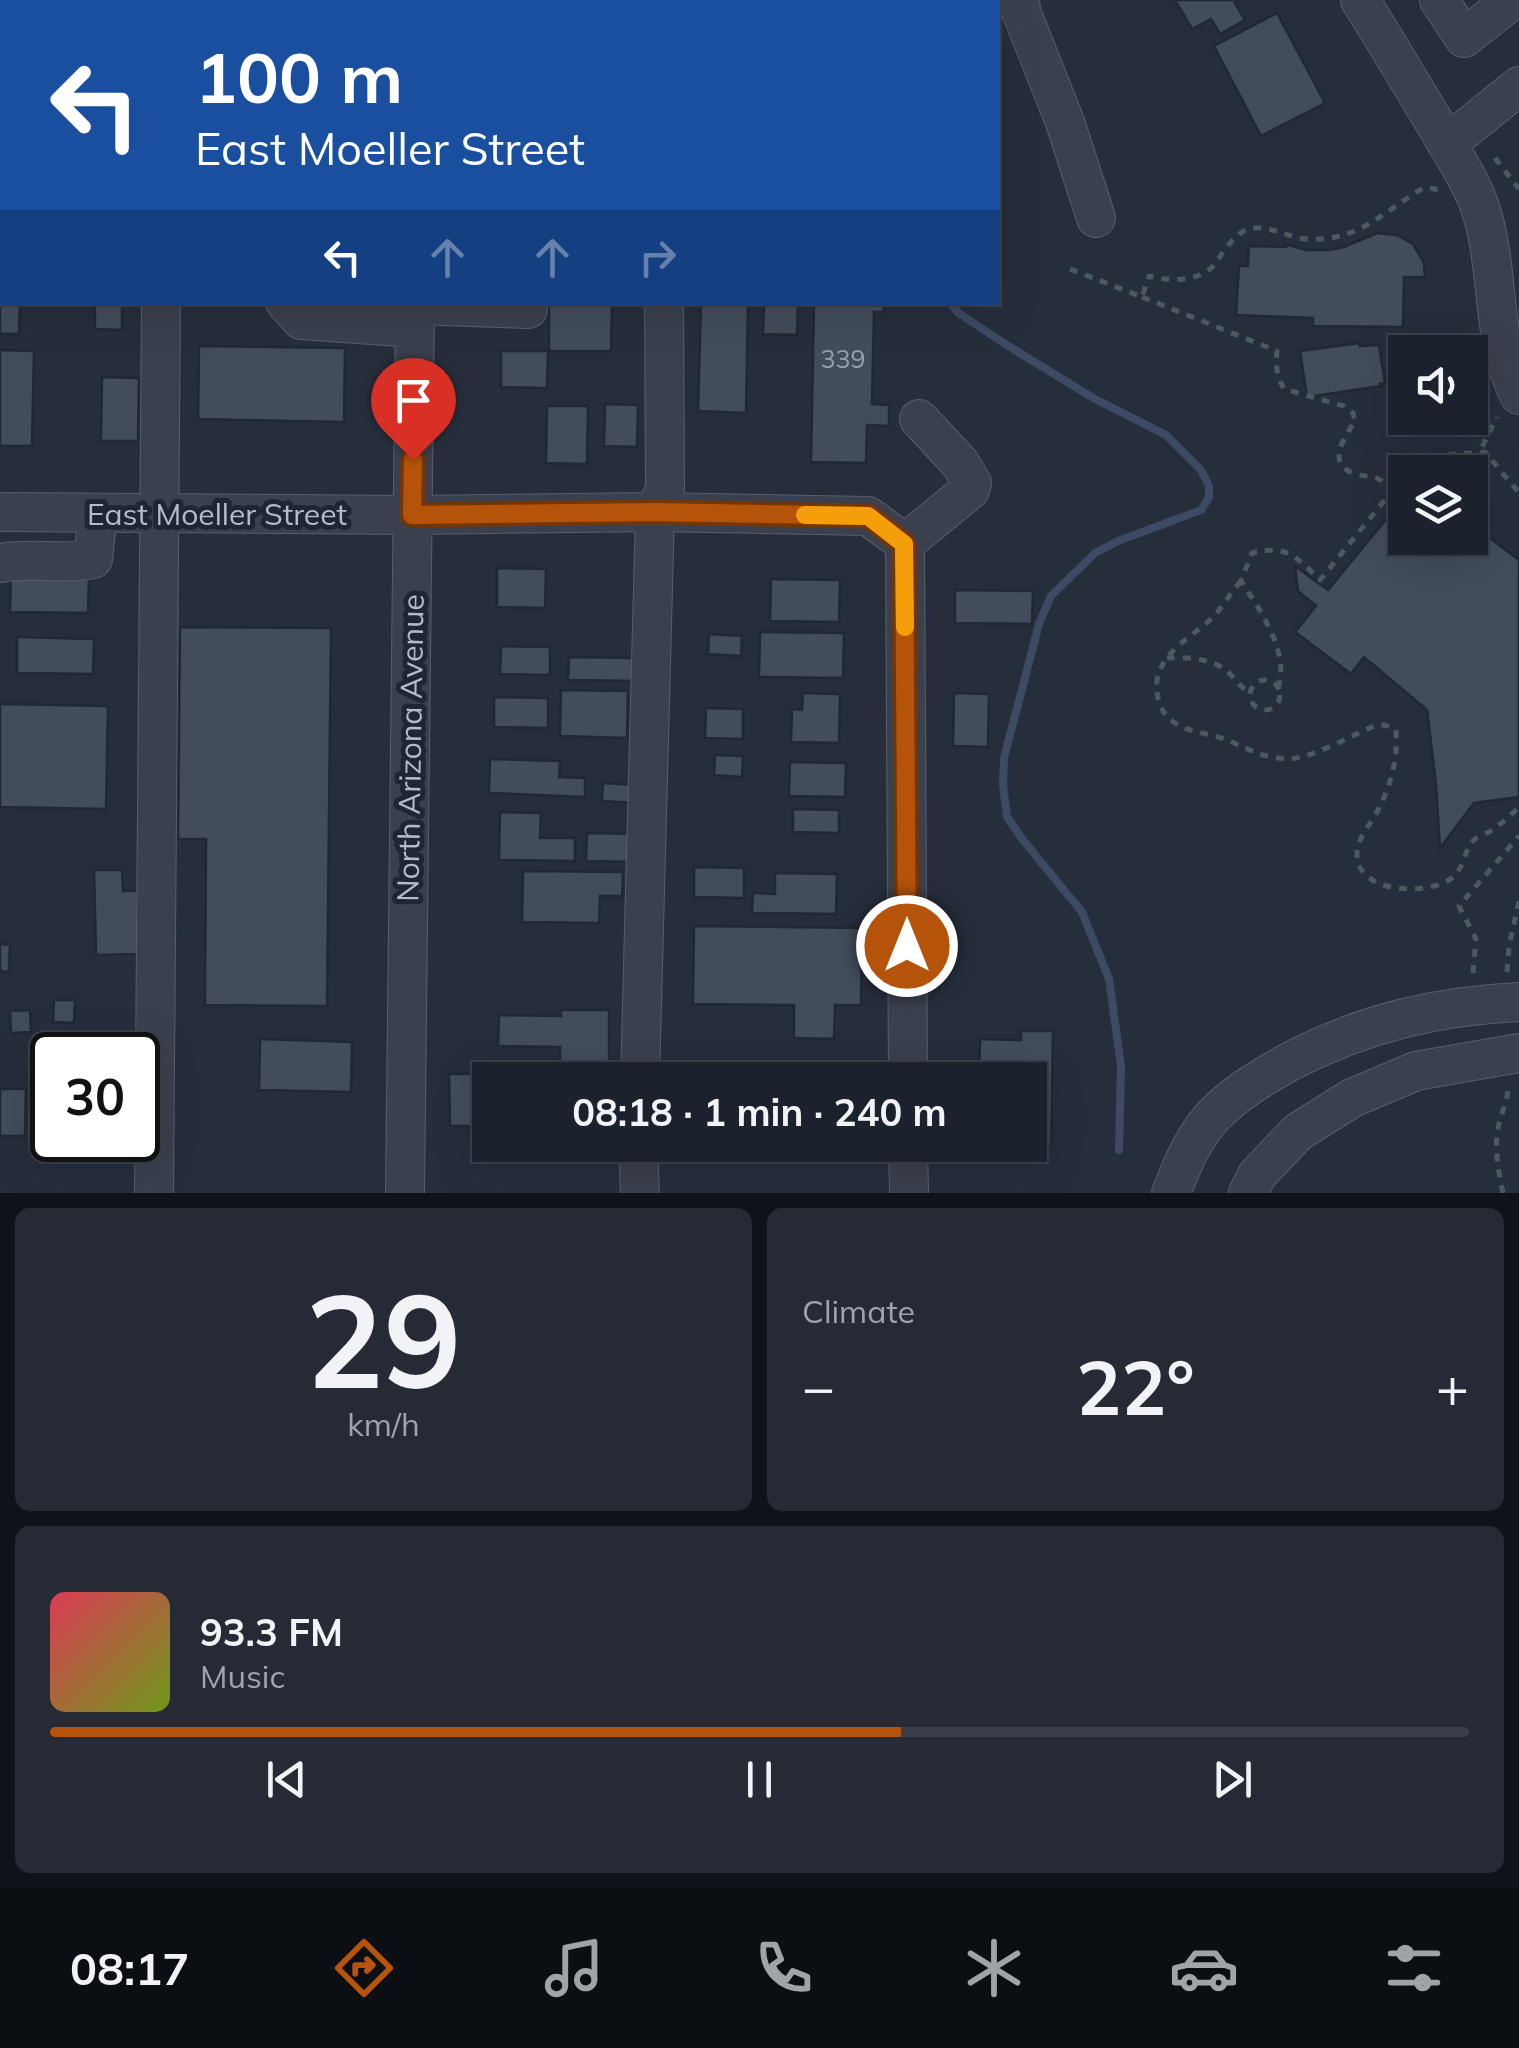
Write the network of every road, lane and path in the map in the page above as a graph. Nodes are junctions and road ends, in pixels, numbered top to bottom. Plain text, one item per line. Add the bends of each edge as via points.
1 (1020, 0) edge
2 (1360, 0) edge
3 (1439, 0) edge
4 (1512, 0) edge
5 (1519, 86) edge
6 (1447, 144) junction
7 (1488, 151) dead end
8 (1519, 189) edge
9 (1444, 196) dead end
10 (1096, 218) dead end
11 (1070, 269) dead end
12 (1142, 296) junction
13 (161, 305) edge
14 (288, 305) edge
15 (664, 305) edge
16 (528, 309) dead end
17 (415, 312) edge
18 (1510, 402) edge
19 (919, 419) dead end
20 (1479, 453) junction
21 (1450, 455) edge
22 (1388, 486) edge
23 (1519, 493) edge
24 (1388, 495) edge
25 (0, 512) edge
26 (655, 512) junction
27 (98, 513) junction
28 (160, 514) junction
29 (412, 515) junction
30 (904, 544) junction
31 (0, 563) edge
32 (1241, 581) junction
33 (1167, 658) junction
34 (1278, 688) junction
35 (1251, 692) junction
36 (1519, 807) edge
37 (1519, 836) edge
38 (1519, 902) edge
39 (1472, 986) dead end
40 (1513, 986) edge
41 (640, 1062) edge
42 (908, 1062) edge
43 (1509, 1064) edge
44 (639, 1162) edge
45 (908, 1162) edge
46 (154, 1193) edge
47 (404, 1193) edge
48 (640, 1193) edge
49 (909, 1193) edge
50 (1170, 1193) edge
51 (1248, 1193) edge
52 (1503, 1193) edge

1 - 10 street
2 - 6 street
3 - 4 street via 1464,38
5 - 6 street
6 - 18 street via 1479,204 1491,251
7 - 8 path
9 - 12 path via 1425,187 1370,225 1330,239 1250,228 1237,234 1210,269 1188,278 1150,276
11 - 12 path
12 - 22 path via 1277,351 1284,389 1353,413 1338,457 1343,467 1377,476
13 - 28 street
14 - 17 street via 301,320
15 - 26 street via 665,490
16 - 17 street
17 - 29 street, North Arizona Avenue
18 - 20 path
19 - 30 street via 972,482
20 - 21 path
20 - 23 path
24 - 32 path via 1320,580 1288,553 1270,548 1252,553
25 - 27 street, East Moeller Street
26 - 29 street, East Moeller Street
26 - 30 street, East Moeller Street via 868,516
26 - 41 street
27 - 28 street, East Moeller Street
27 - 31 street via 93,559
28 - 29 street, East Moeller Street
28 - 46 street
29 - 47 street, North Arizona Avenue
30 - 42 street
32 - 33 path
32 - 34 path via 1276,646
33 - 35 path via 1216,664
33 - 36 path via 1156,692 1163,714 1180,728 1276,760 1302,757 1374,726 1396,730 1390,783 1356,856 1378,884 1426,888 1451,879 1472,840
34 - 35 path via 1260,681
34 - 35 path via 1278,702 1268,710 1254,705
37 - 39 path via 1459,906 1476,939
38 - 40 path via 1509,946
40 - 50 street via 1384,1022 1260,1078 1214,1114
43 - 51 street via 1416,1071 1352,1098 1298,1132
43 - 52 path via 1497,1133
44 - 48 street
45 - 49 street

